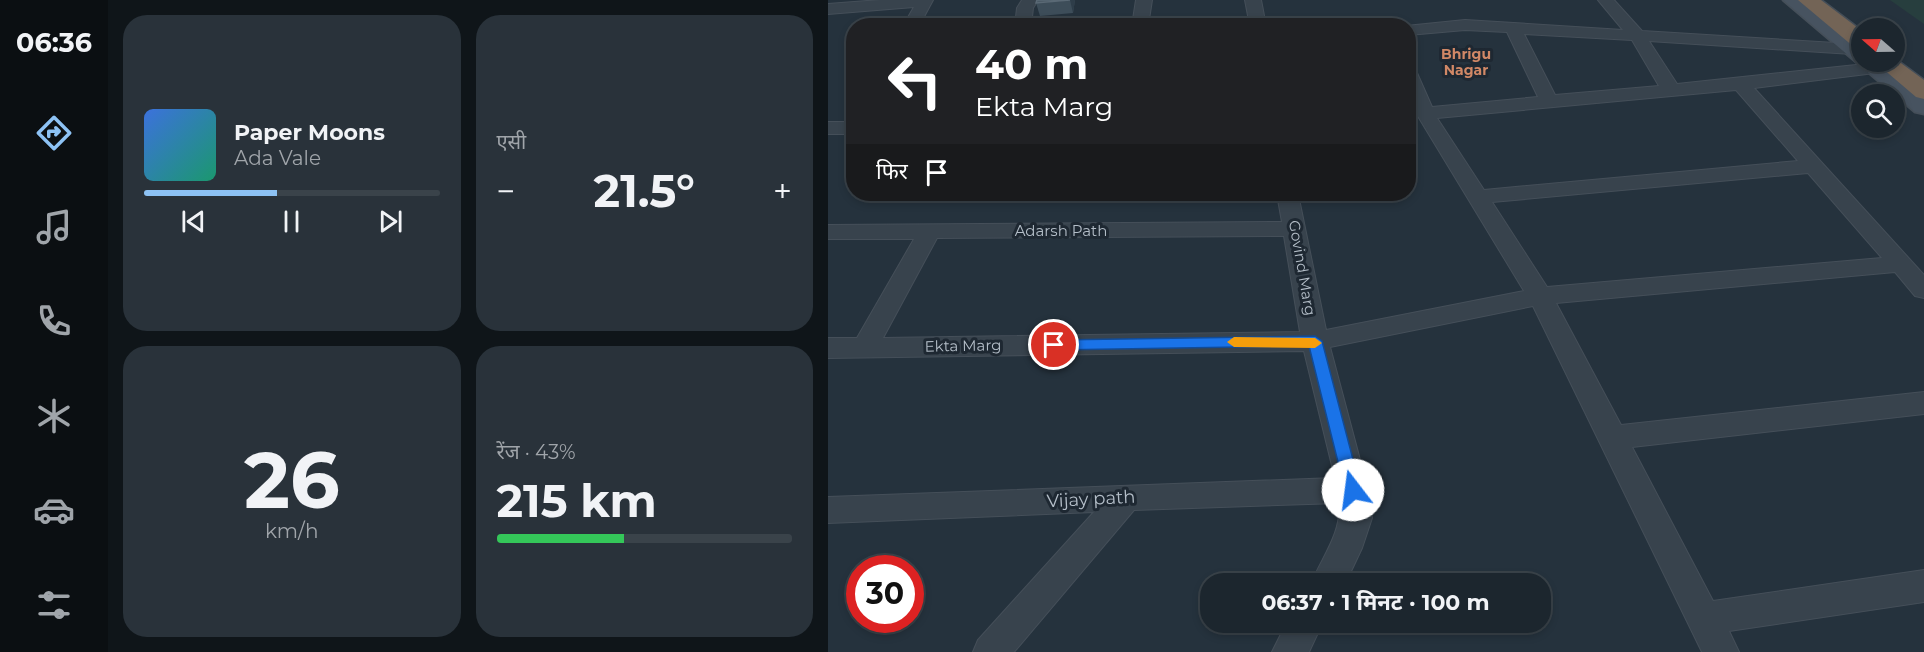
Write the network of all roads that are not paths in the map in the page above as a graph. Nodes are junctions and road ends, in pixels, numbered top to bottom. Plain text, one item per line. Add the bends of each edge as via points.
1 (925, 0) edge
2 (1030, 0) edge
3 (1144, 0) edge
4 (1253, 0) edge
5 (1606, 0) edge
6 (1792, 0) edge
7 (1808, 0) edge
8 (1839, 0) edge
9 (828, 9) edge
10 (915, 18) edge
11 (1024, 18) edge
12 (1141, 18) edge
13 (1256, 18) edge
14 (1863, 18) edge
15 (1416, 29) edge
16 (1514, 29) junction
17 (1638, 37) junction
18 (1851, 41) edge
19 (1851, 44) edge
20 (1905, 51) edge
21 (1851, 55) edge
22 (1851, 60) edge
23 (1924, 66) edge
24 (1885, 72) edge
25 (1892, 72) edge
26 (1741, 84) junction
27 (1671, 90) junction
28 (1416, 92) edge
29 (1924, 92) edge
30 (1550, 101) junction
31 (1924, 107) edge
32 (1425, 113) junction
33 (846, 128) edge
34 (828, 129) edge
35 (1812, 165) junction
36 (1476, 197) junction
37 (1289, 201) edge
38 (1294, 229) junction
39 (930, 231) junction
40 (828, 232) edge
41 (1900, 264) junction
42 (1924, 290) edge
43 (1540, 296) junction
44 (1315, 341) junction
45 (865, 347) junction
46 (828, 348) edge
47 (1924, 403) edge
48 (1612, 438) junction
49 (1353, 490) junction
50 (1126, 497) junction
51 (828, 510) edge
52 (1333, 573) edge
53 (1924, 586) edge
54 (1706, 618) junction
55 (1300, 633) edge
56 (991, 652) edge
57 (1290, 652) edge
58 (1721, 652) edge

1 - 9 street
1 - 10 street
2 - 11 street
3 - 12 street
4 - 13 street
5 - 17 street
6 - 19 street
7 - 18 highway
8 - 14 highway
15 - 16 street via 1465,26
16 - 17 street
16 - 30 street
17 - 21 street
17 - 27 street
20 - 23 highway
22 - 26 street
24 - 31 street
25 - 29 highway
26 - 27 street
26 - 35 street
27 - 30 street
28 - 32 street
30 - 32 street
32 - 36 street
33 - 34 street
35 - 36 street
35 - 41 street
36 - 43 street
37 - 38 street, Govind Marg
38 - 39 street, Adarsh Path
38 - 44 street, Govind Marg
39 - 40 street, Adarsh Path
39 - 45 street
41 - 42 street
41 - 43 street, Ekta Marg
43 - 44 street, Ekta Marg
43 - 48 street
44 - 45 street, Ekta Marg
44 - 49 street, Govind Marg
45 - 46 street, Ekta Marg
47 - 48 street
48 - 54 street
49 - 50 street, Vijay path
49 - 52 street, Govind Marg via 1356,518
50 - 51 street, Vijay path
50 - 56 street
53 - 54 street
54 - 58 street
55 - 57 street

